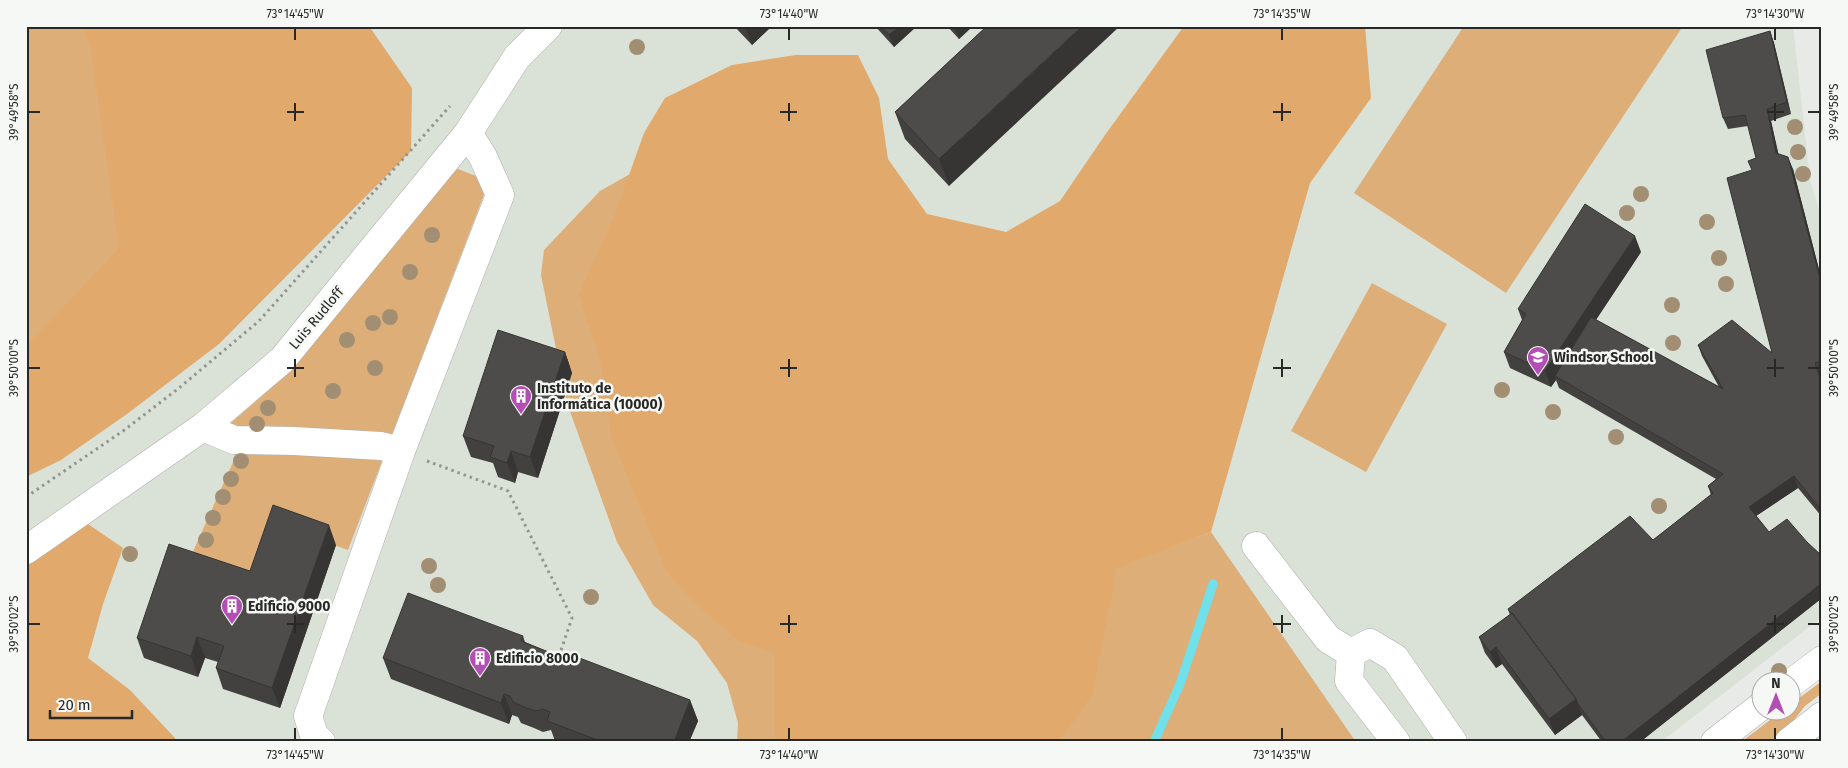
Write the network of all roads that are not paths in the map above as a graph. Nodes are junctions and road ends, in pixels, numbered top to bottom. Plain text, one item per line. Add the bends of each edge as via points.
1 (548, 26) edge
2 (468, 133) junction
3 (203, 427) junction
4 (401, 451) junction
5 (1256, 546) dead end
6 (26, 550) edge
7 (1351, 653) junction
8 (1822, 660) edge
9 (1800, 676) edge
10 (1750, 715) edge
11 (1822, 716) edge
12 (322, 742) edge
13 (1396, 742) edge
14 (1453, 742) edge
15 (1715, 742) edge
16 (1789, 742) edge

1 - 2 street, Luis Rudloff via 518,58
2 - 3 street, Luis Rudloff via 282,360
2 - 4 street via 500,195
3 - 4 street via 234,440 381,446
3 - 6 street, Luis Rudloff
4 - 12 street via 308,716 314,735
5 - 7 street via 1328,639
7 - 13 street via 1349,681
7 - 14 street via 1370,643 1395,658
8 - 9 street
10 - 15 street
11 - 16 street

